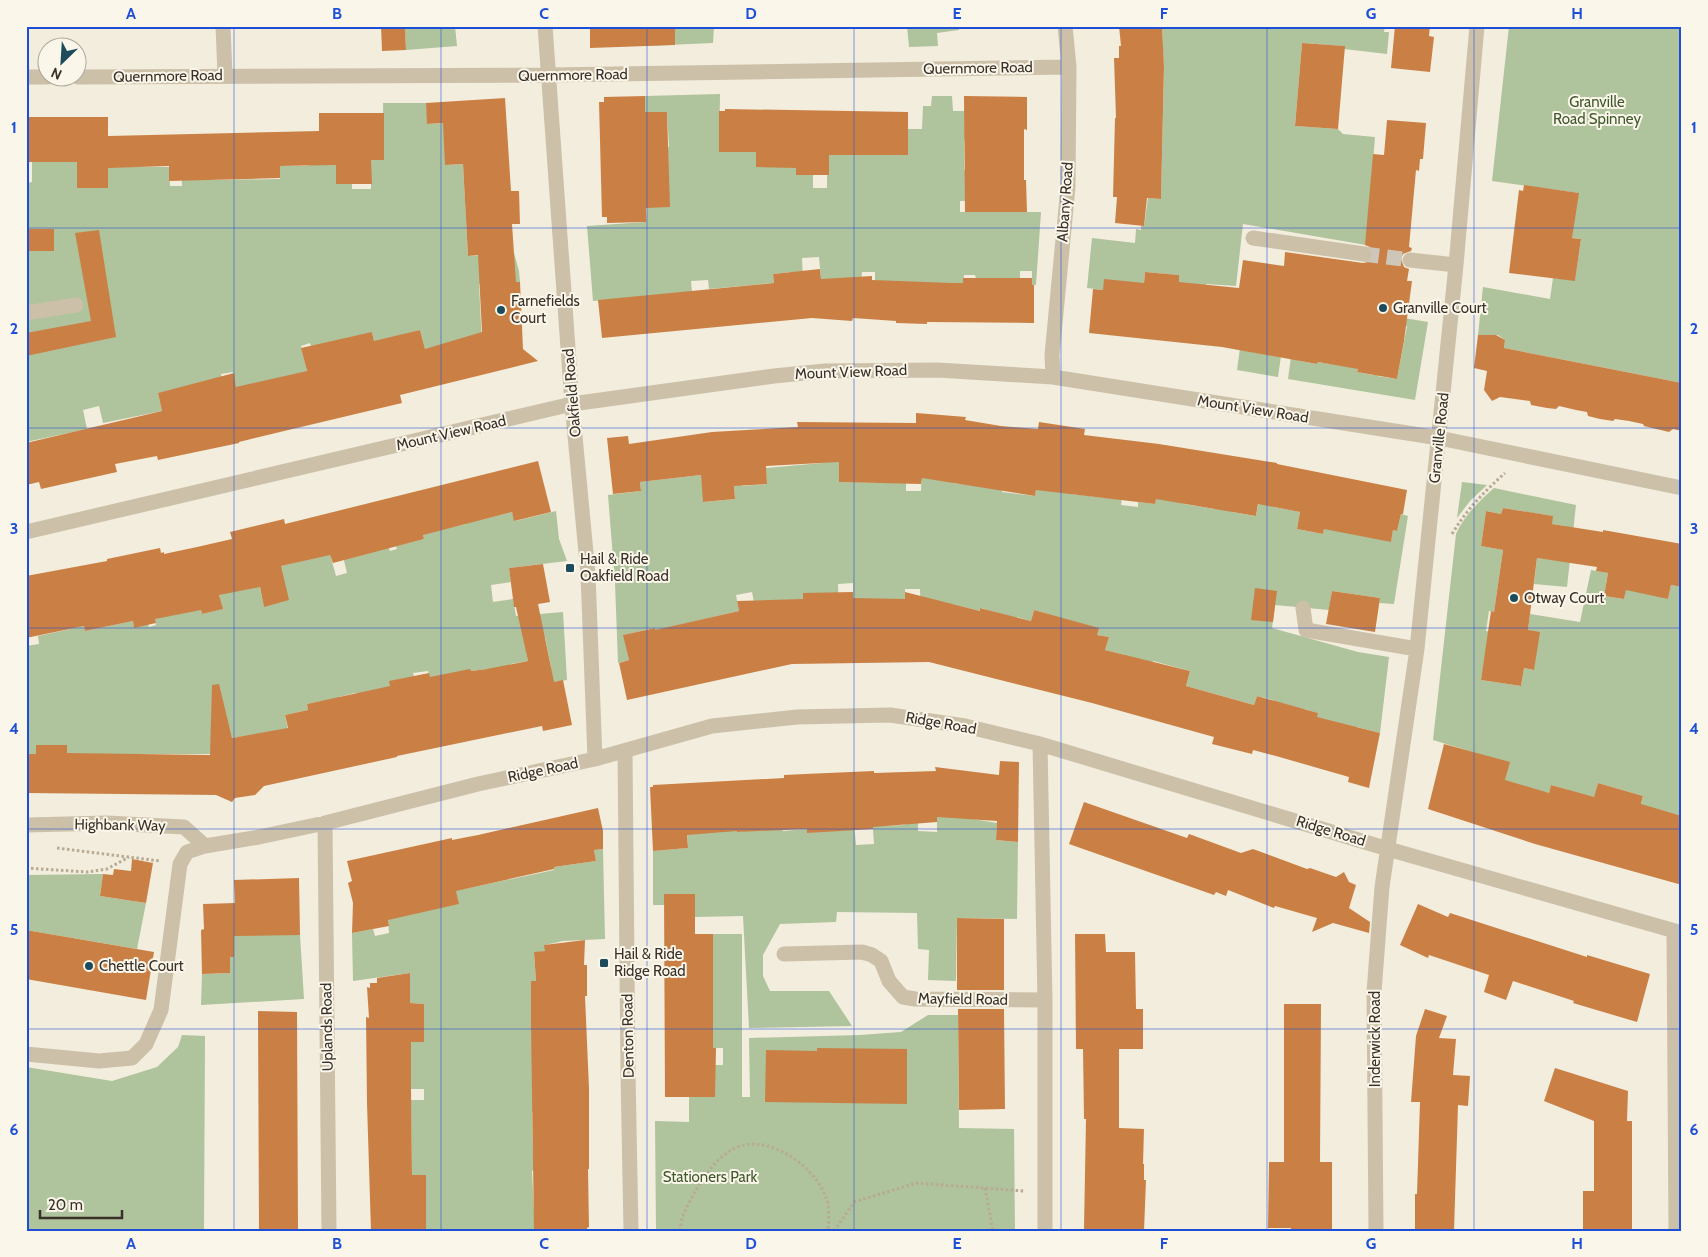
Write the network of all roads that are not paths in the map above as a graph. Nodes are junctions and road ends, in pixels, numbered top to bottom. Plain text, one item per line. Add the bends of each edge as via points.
1 (223, 26) edge
2 (545, 26) edge
3 (1065, 26) edge
4 (1477, 26) edge
5 (1069, 67) junction
6 (225, 75) junction
7 (548, 75) junction
8 (88, 77) edge
9 (1253, 238) dead end
10 (1364, 254) tunnel mouth
11 (1410, 260) tunnel mouth
12 (1456, 266) junction
13 (76, 305) dead end
14 (26, 313) edge
15 (1053, 377) junction
16 (572, 404) junction
17 (1438, 438) junction
18 (1682, 488) edge
19 (26, 532) edge
20 (1303, 608) dead end
21 (1417, 649) junction
22 (1040, 744) junction
23 (625, 750) junction
24 (595, 759) junction
25 (325, 823) junction
26 (26, 825) edge
27 (205, 846) junction
28 (1388, 849) junction
29 (1678, 932) edge
30 (784, 954) dead end
31 (1045, 1000) junction
32 (26, 1054) edge
33 (329, 1231) edge
34 (631, 1231) edge
35 (1045, 1231) edge
36 (1376, 1231) edge
37 (1676, 1231) edge

1 - 6 street
2 - 7 street, Oakfield Road
3 - 5 street, Albany Road
4 - 12 street, Granville Road
5 - 7 street, Quernmore Road
5 - 15 street, Albany Road via 1068,187 1052,355
6 - 7 street, Quernmore Road
6 - 8 street, Quernmore Road
7 - 16 street, Oakfield Road
9 - 10 street
11 - 12 street
12 - 17 street, Granville Road
13 - 14 street
15 - 16 street, Mount View Road via 937,370 825,371
15 - 17 street, Mount View Road
16 - 19 street, Mount View Road
16 - 24 street, Oakfield Road via 588,574
17 - 18 street, Mount View Road
17 - 21 street, Granville Road
20 - 21 street via 1306,630
21 - 28 street, Granville Road
22 - 23 street, Ridge Road via 965,726 881,715 797,717 712,726
22 - 28 street, Ridge Road
22 - 31 street
23 - 24 street, Ridge Road
23 - 34 street, Denton Road
24 - 25 street, Ridge Road via 478,784
25 - 27 street, Ridge Road
25 - 33 street, Uplands Road
26 - 27 street, Highbank Way via 108,823 184,827
27 - 32 street, Ridge Road via 184,858 161,1010 146,1044 132,1058 99,1061
28 - 29 street, Ridge Road
28 - 36 street, Inderwick Road via 1374,992
29 - 37 street
30 - 31 street, Mayfield Road via 862,952 880,962 903,997
31 - 35 street

